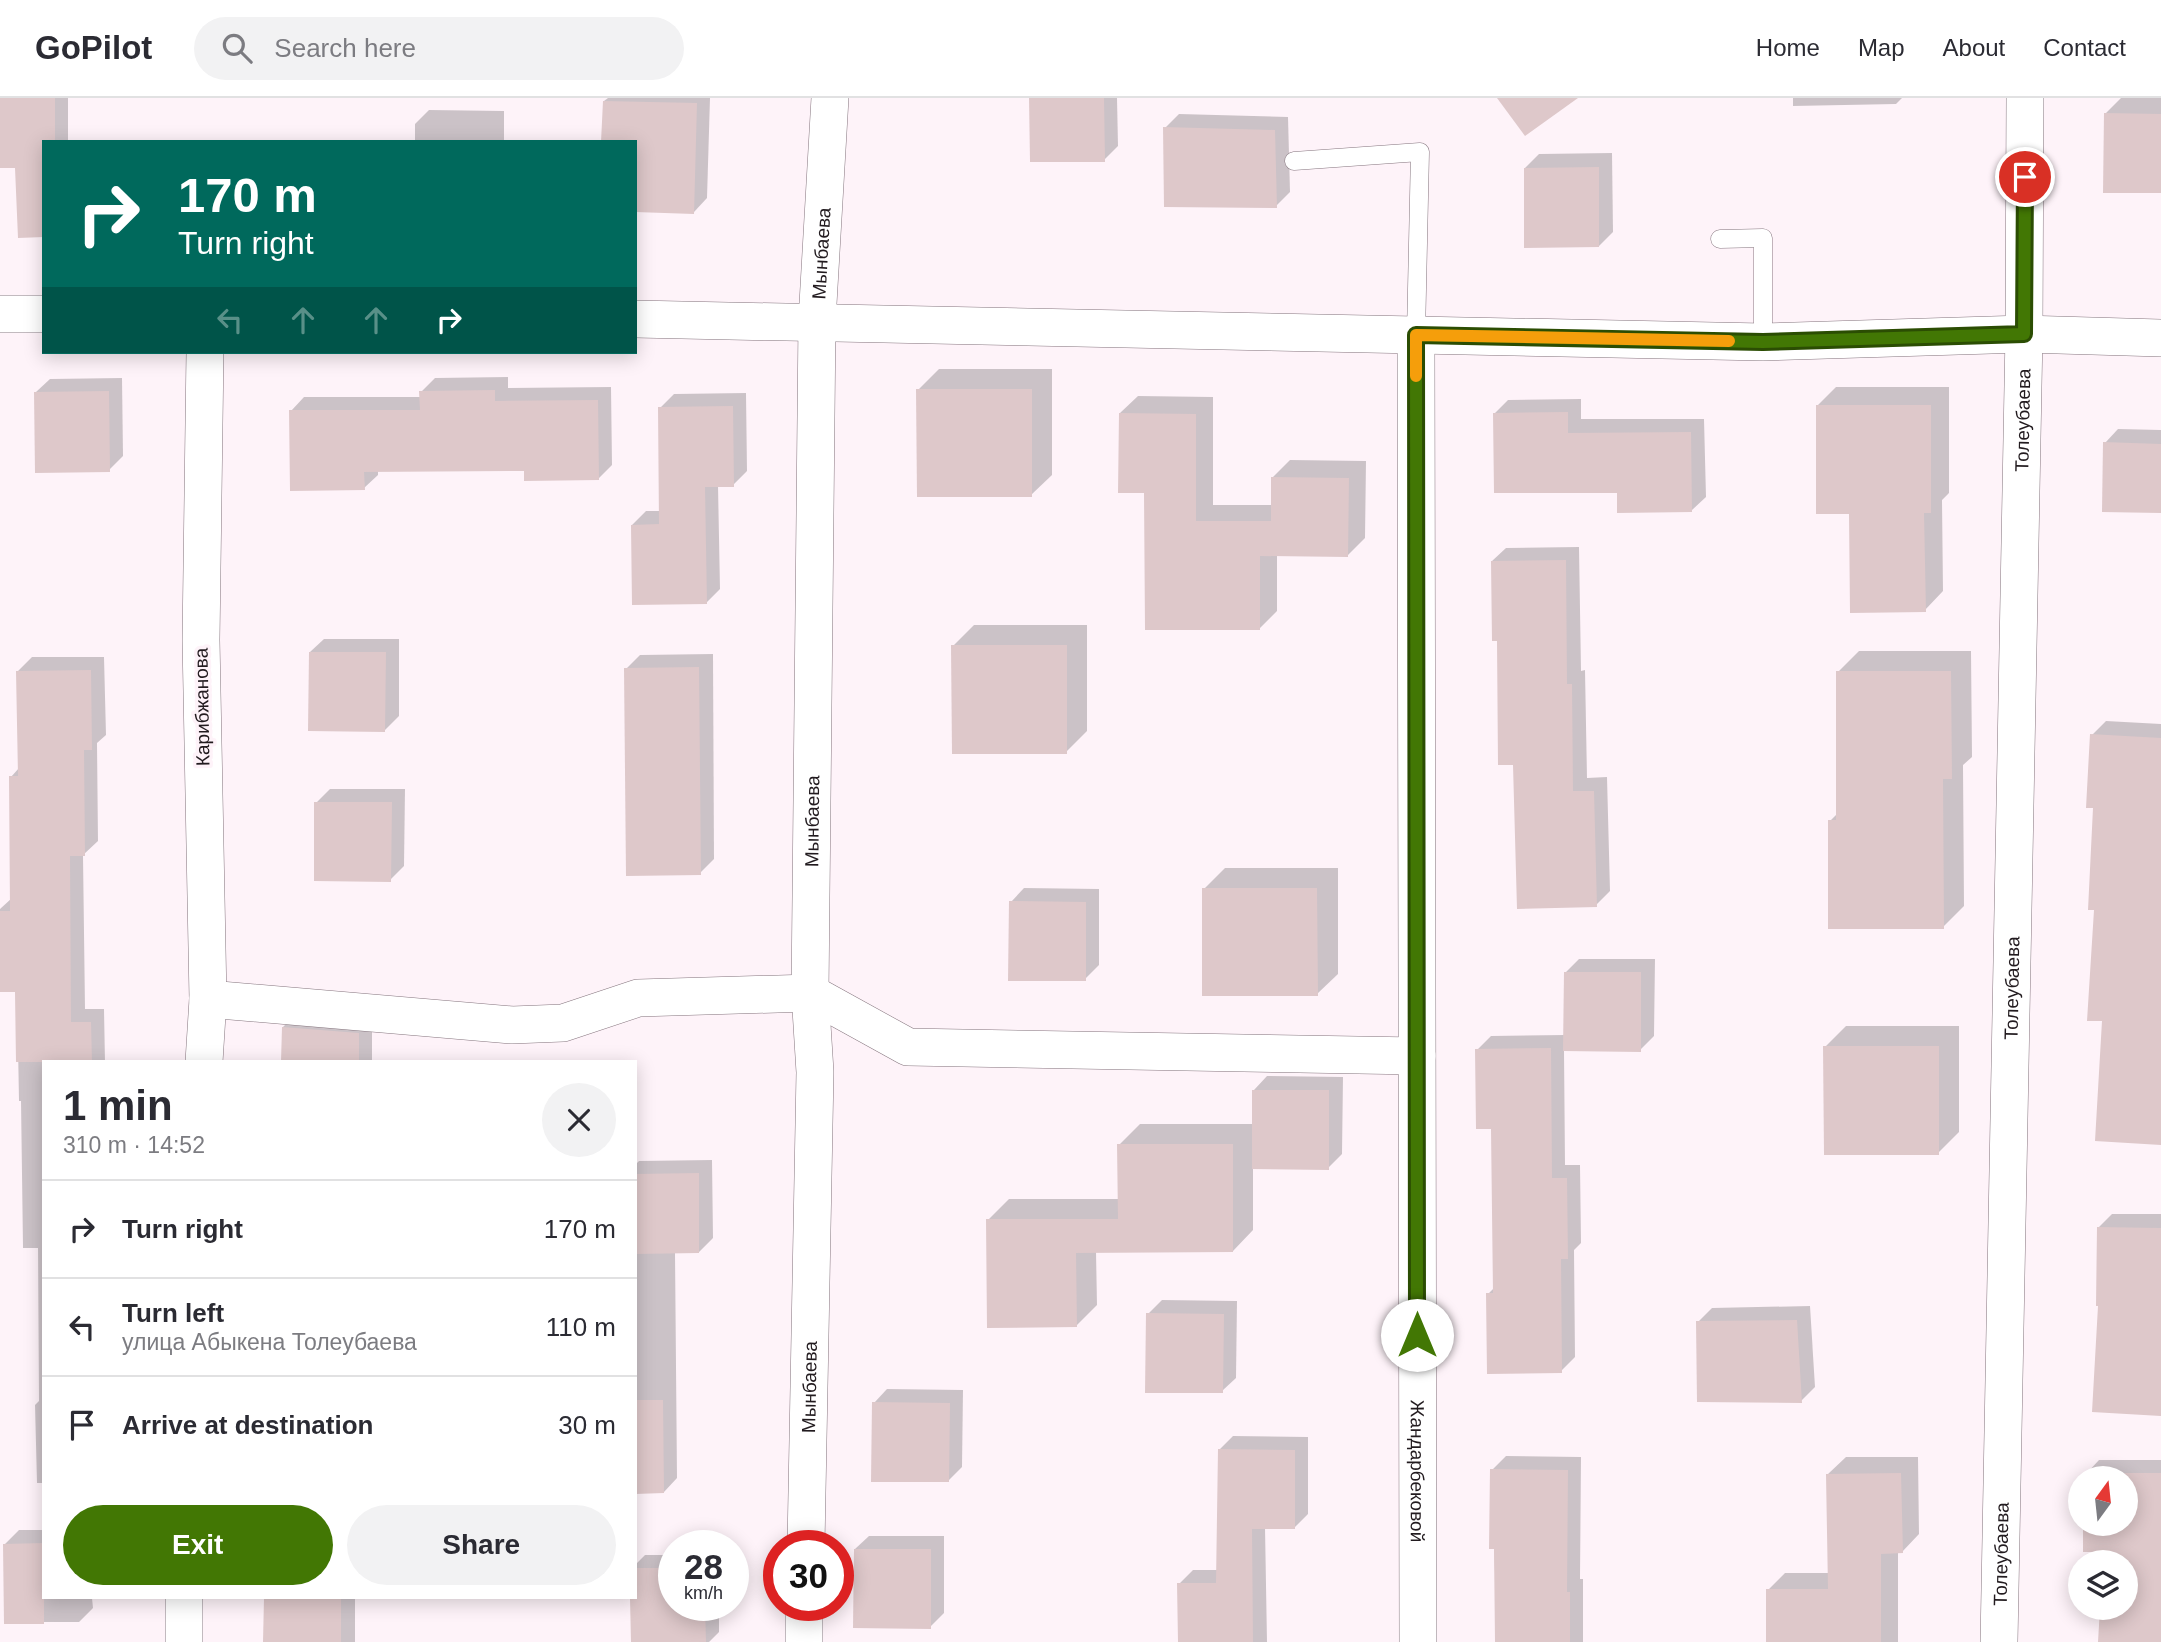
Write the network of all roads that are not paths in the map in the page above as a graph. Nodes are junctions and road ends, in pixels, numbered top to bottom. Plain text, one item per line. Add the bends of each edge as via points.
1 (830, 98) edge
2 (2025, 98) edge
3 (1294, 161) dead end
4 (1720, 239) dead end
5 (0, 314) edge
6 (42, 314) edge
7 (637, 319) edge
8 (817, 321) junction
9 (2024, 334) junction
10 (1416, 335) junction
11 (2161, 338) edge
12 (1763, 342) junction
13 (205, 354) edge
14 (810, 993) junction
15 (208, 999) junction
16 (1417, 1056) junction
17 (204, 1060) edge
18 (806, 1530) edge
19 (184, 1599) edge
20 (804, 1621) edge
21 (184, 1642) edge
22 (804, 1642) edge
23 (1418, 1642) edge
24 (1999, 1642) edge

1 - 8 street, Мынбаева
2 - 9 street, Толеубаева
3 - 10 lane via 1420,152
4 - 12 lane via 1763,238
5 - 6 street
7 - 8 street
8 - 10 street
8 - 14 street, Мынбаева
9 - 11 street
9 - 12 street
9 - 24 street, Толеубаева
10 - 12 street
10 - 16 street, Жандарбековой
13 - 15 street, Карибжанова via 201,640
14 - 15 street via 638,998 563,1023 512,1026
14 - 16 street via 908,1047
14 - 18 street, Мынбаева via 815,1072
15 - 17 street, Карибжанова
16 - 23 street, Жандарбековой
19 - 21 street
20 - 22 street

